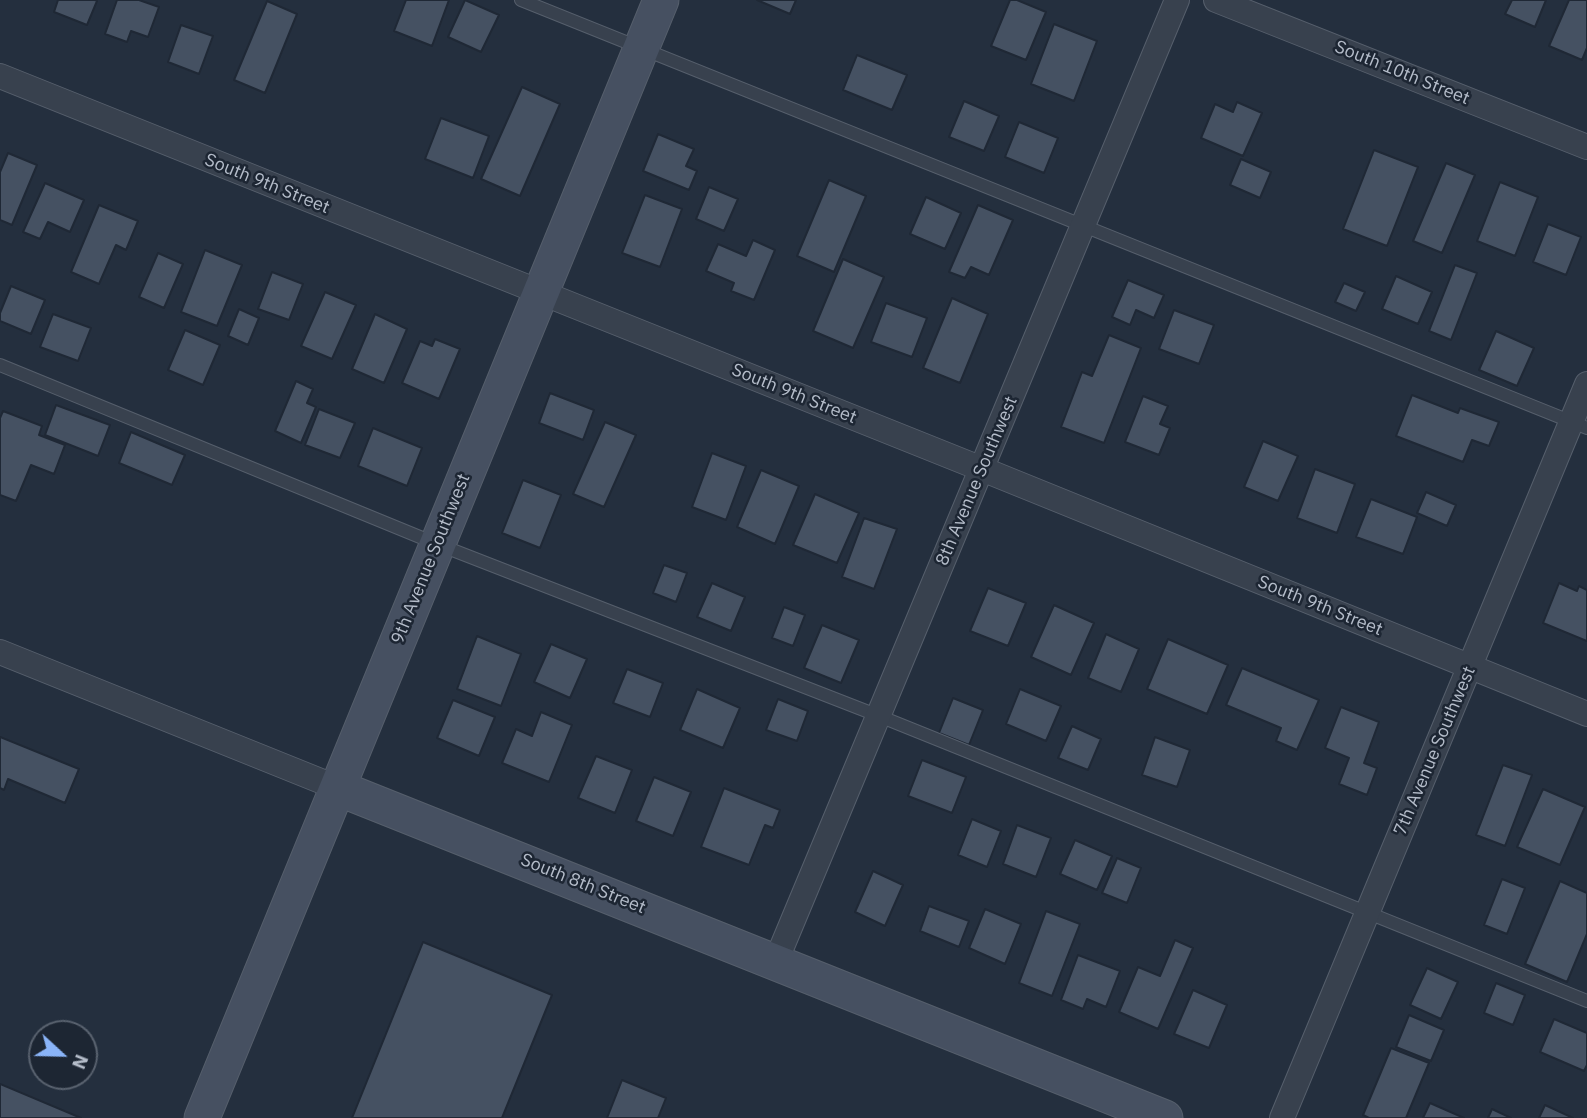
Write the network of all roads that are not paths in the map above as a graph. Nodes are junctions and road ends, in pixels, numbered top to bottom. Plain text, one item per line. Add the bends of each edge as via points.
1 (521, 0) edge
2 (661, 0) edge
3 (1177, 0) edge
4 (1216, 0) edge
5 (640, 48) junction
6 (0, 76) edge
7 (1587, 146) edge
8 (1083, 227) junction
9 (539, 293) junction
10 (0, 365) edge
11 (1587, 384) edge
12 (1579, 425) edge
13 (982, 469) junction
14 (437, 544) junction
15 (0, 652) edge
16 (1470, 667) junction
17 (1587, 714) edge
18 (879, 716) junction
19 (338, 788) junction
20 (1368, 914) junction
21 (776, 961) junction
22 (1587, 1001) edge
23 (202, 1118) edge
24 (1165, 1118) edge
25 (1282, 1118) edge

1 - 5 lane
2 - 5 street, 9th Avenue Southwest
3 - 8 street, 8th Avenue Southwest
4 - 7 street, South 10th Street
5 - 8 lane
5 - 9 street, 9th Avenue Southwest
6 - 9 street, South 9th Street
8 - 12 lane
8 - 13 street, 8th Avenue Southwest
9 - 13 street, South 9th Street
9 - 14 street, 9th Avenue Southwest
10 - 14 lane
11 - 12 street, 7th Avenue Southwest
12 - 16 street, 7th Avenue Southwest
13 - 16 street, South 9th Street
13 - 18 street, 8th Avenue Southwest
14 - 18 lane
14 - 19 street, 9th Avenue Southwest
15 - 19 street, South 8th Street
16 - 17 street, South 9th Street
16 - 20 street, 7th Avenue Southwest
18 - 20 lane
18 - 21 street, 8th Avenue Southwest
19 - 21 street, South 8th Street
19 - 23 street, 9th Avenue Southwest
20 - 22 lane
20 - 25 street, 7th Avenue Southwest
21 - 24 street, South 8th Street

